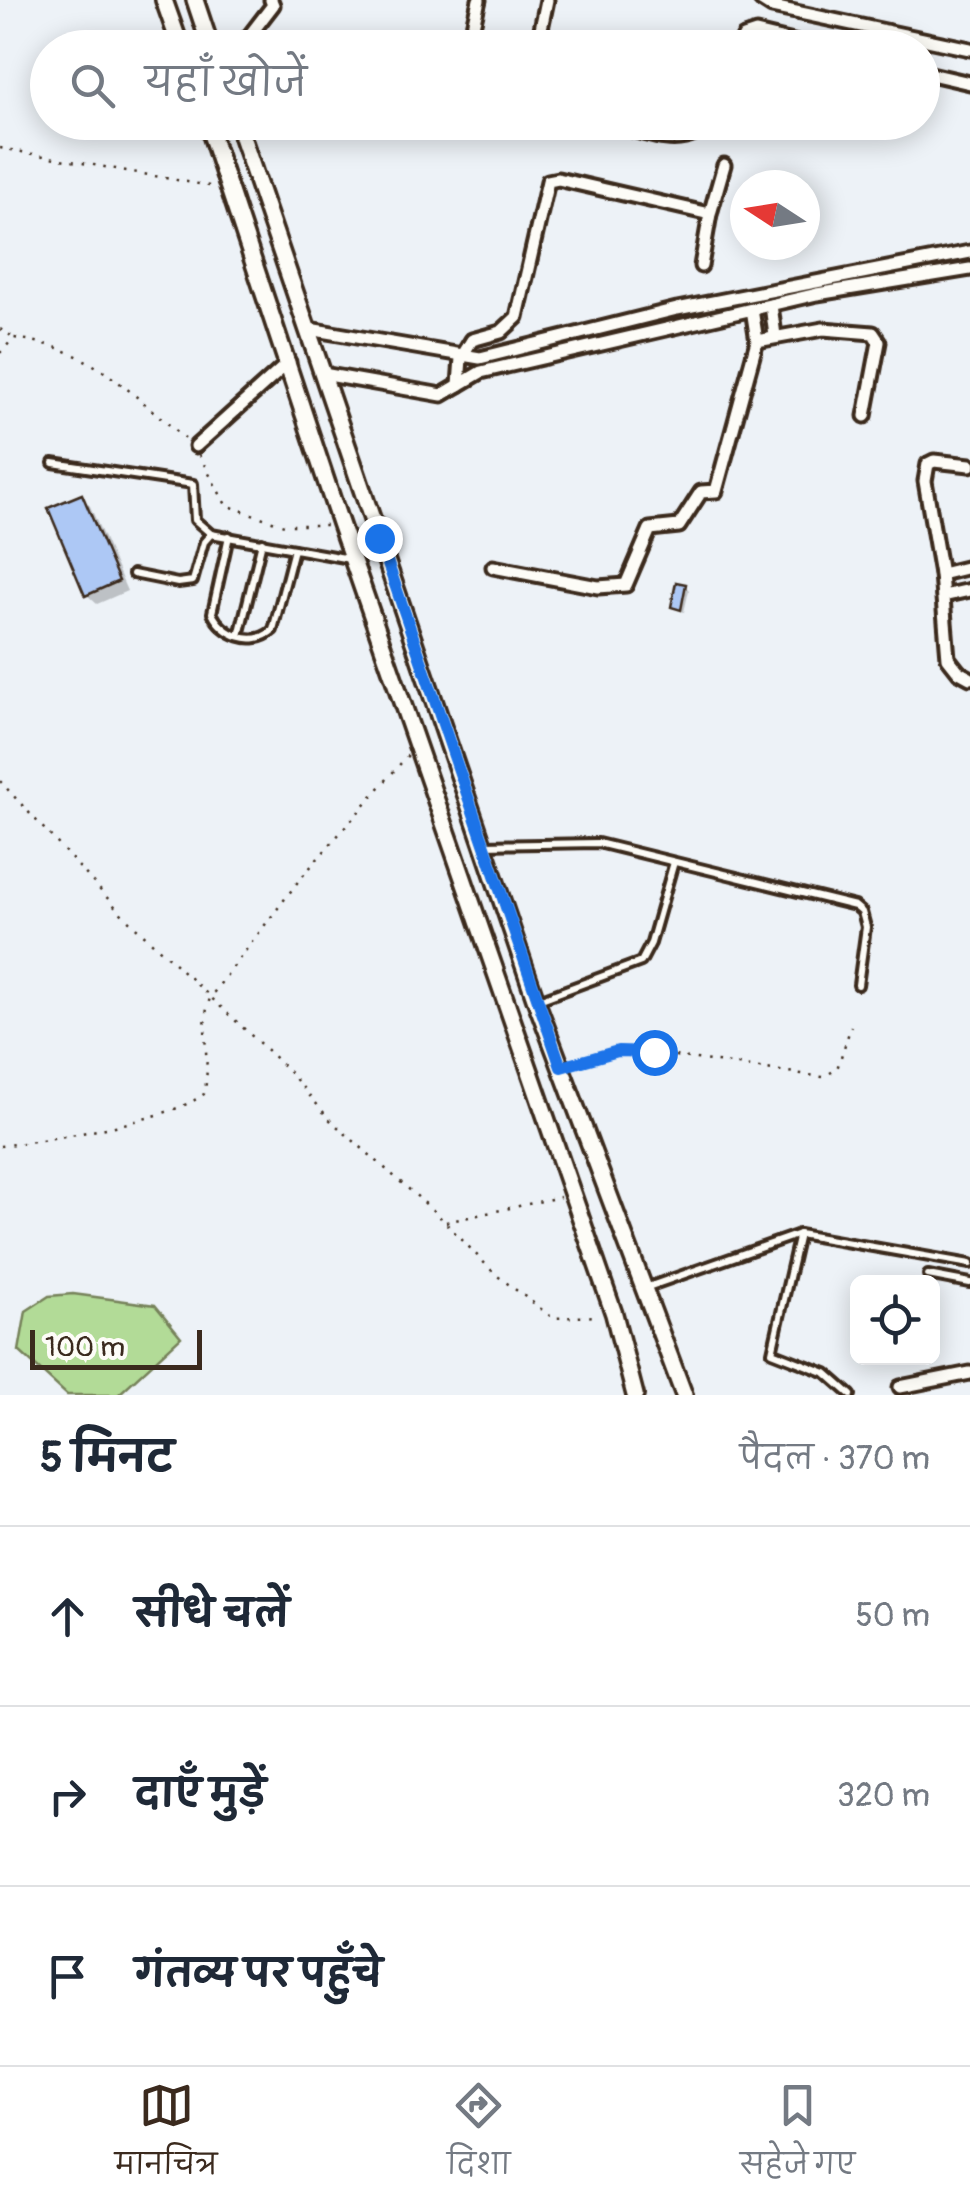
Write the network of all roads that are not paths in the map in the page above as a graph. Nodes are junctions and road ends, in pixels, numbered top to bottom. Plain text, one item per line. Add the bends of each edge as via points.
1 (164, 0) edge
2 (195, 0) edge
3 (270, 0) edge
4 (479, 0) edge
5 (547, 0) edge
6 (760, 0) edge
7 (175, 30) edge
8 (205, 30) edge
9 (254, 30) edge
10 (472, 30) edge
11 (541, 30) edge
12 (880, 30) edge
13 (940, 43) edge
14 (970, 49) edge
15 (940, 76) edge
16 (970, 83) edge
17 (213, 140) edge
18 (243, 140) edge
19 (724, 165) dead end
20 (710, 214) junction
21 (970, 252) edge
22 (702, 266) dead end
23 (970, 269) edge
24 (791, 293) junction
25 (771, 305) junction
26 (752, 310) junction
27 (309, 329) junction
28 (775, 336) junction
29 (757, 341) junction
30 (461, 358) junction
31 (289, 362) junction
32 (323, 374) junction
33 (459, 385) junction
34 (865, 416) dead end
35 (196, 446) road end
36 (53, 463) dead end
37 (970, 465) edge
38 (211, 534) junction
39 (230, 536) junction
40 (262, 542) junction
41 (294, 548) junction
42 (352, 560) junction
43 (492, 566) dead end
44 (970, 568) edge
45 (133, 574) dead end
46 (941, 574) junction
47 (392, 577) junction
48 (363, 589) junction
49 (970, 590) edge
50 (943, 596) junction
51 (239, 636) junction
52 (970, 678) edge
53 (484, 846) junction
54 (674, 862) junction
55 (858, 985) dead end
56 (536, 1001) junction
57 (799, 1234) junction
58 (970, 1264) edge
59 (940, 1277) edge
60 (970, 1283) edge
61 (644, 1288) junction
62 (970, 1373) edge
63 (900, 1388) dead end
64 (632, 1393) edge
65 (684, 1395) edge
66 (851, 1395) edge

1 - 7 street
2 - 8 street
3 - 9 street via 273,5
4 - 10 street
5 - 11 street
6 - 12 street
13 - 14 street
15 - 16 street
17 - 31 street
18 - 27 street
19 - 20 street
20 - 22 street
20 - 30 street via 548,182 517,317 501,332 472,340
21 - 24 street
23 - 24 street
24 - 25 street
24 - 30 street
25 - 26 street
25 - 28 street
26 - 29 street
26 - 33 street via 481,372
27 - 30 street
27 - 32 street
28 - 29 street
28 - 34 street via 822,330 878,336
29 - 43 street via 716,490 701,492 680,526 650,528 626,585 598,587
30 - 33 street
31 - 35 street
31 - 42 street
32 - 33 street via 434,394
32 - 47 street
36 - 38 lane via 194,484 195,520
37 - 46 street via 928,464
38 - 39 lane
38 - 45 lane via 192,581
39 - 40 lane
39 - 51 lane via 212,613
40 - 41 lane
40 - 51 lane
41 - 42 lane
41 - 51 lane via 272,630 258,638
42 - 48 street
44 - 46 street
46 - 50 street
47 - 48 street
47 - 53 street
48 - 64 street via 614,1314
49 - 50 street
50 - 52 street via 948,658
53 - 54 lane via 598,842
53 - 56 street
54 - 55 lane via 854,906 866,927
54 - 56 lane via 641,962
56 - 61 street
57 - 58 lane
57 - 61 lane
57 - 66 lane via 772,1352 826,1373
59 - 60 lane
61 - 65 street
62 - 63 street

